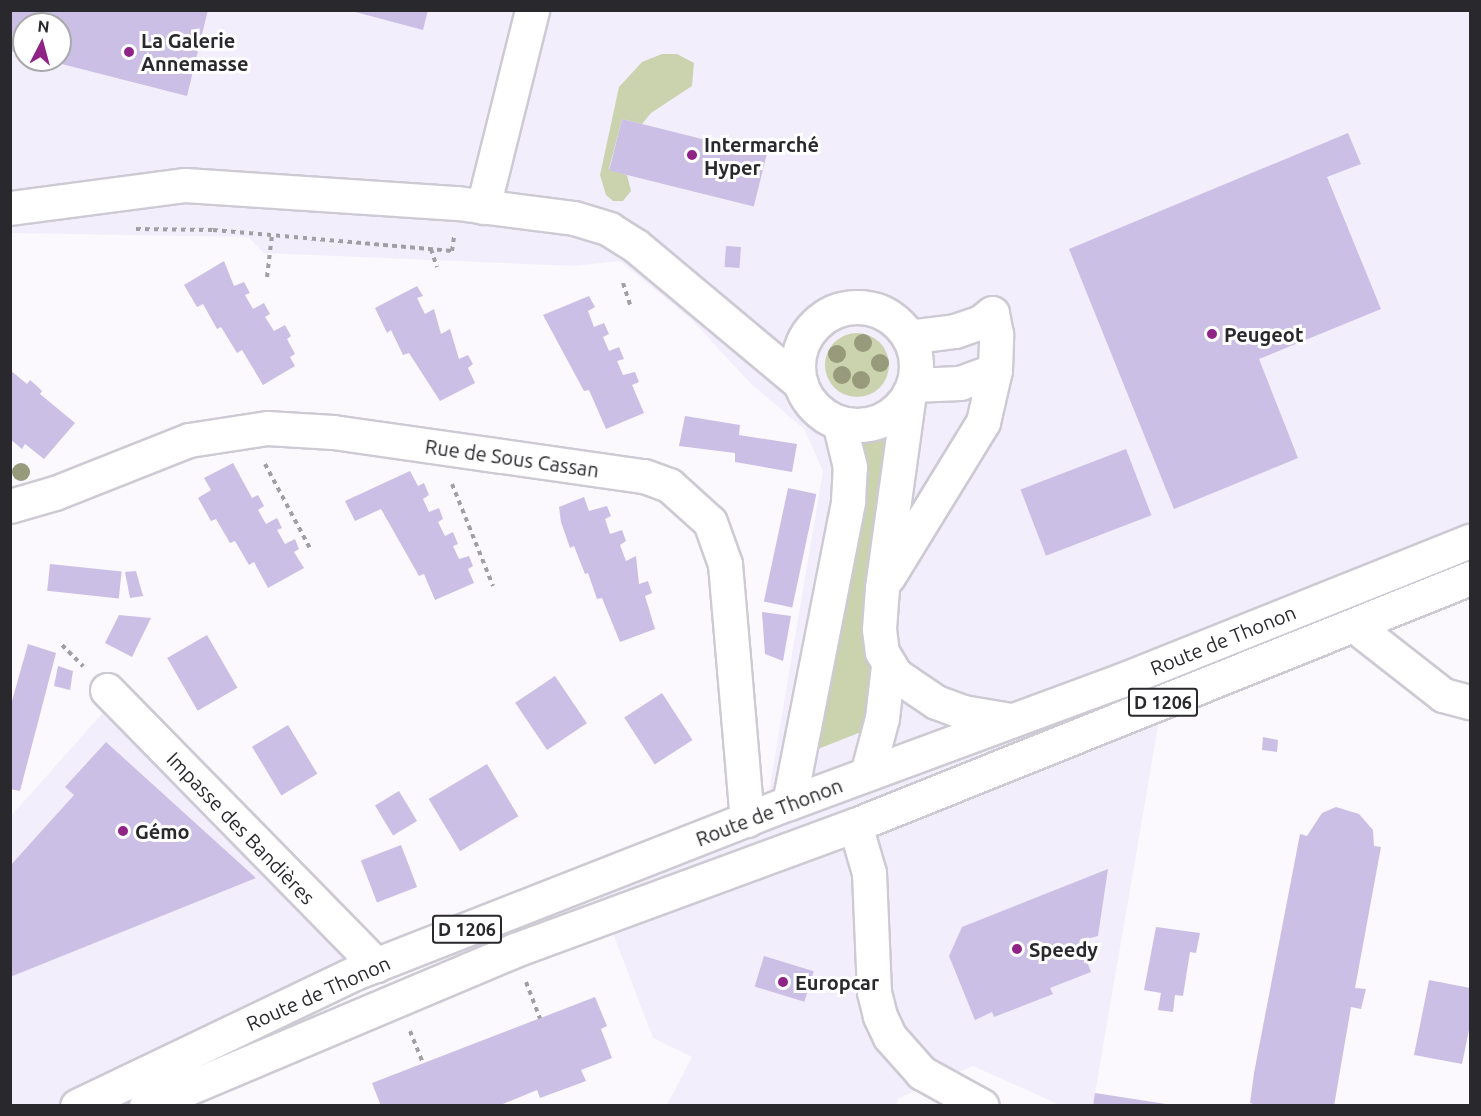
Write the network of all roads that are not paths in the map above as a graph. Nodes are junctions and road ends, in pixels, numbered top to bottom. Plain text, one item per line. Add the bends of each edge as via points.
1 (532, 10) edge
2 (483, 207) junction
3 (10, 208) edge
4 (908, 337) junction
5 (995, 370) junction
6 (801, 384) junction
7 (911, 389) junction
8 (839, 422) junction
9 (10, 506) edge
10 (1470, 541) edge
11 (1470, 578) edge
12 (882, 588) junction
13 (1355, 626) junction
14 (888, 666) junction
15 (107, 690) dead end
16 (1470, 702) edge
17 (1010, 720) junction
18 (867, 774) junction
19 (789, 803) junction
20 (747, 820) junction
21 (855, 825) junction
22 (376, 965) junction
23 (77, 1106) edge
24 (147, 1106) edge
25 (982, 1106) edge

1 - 2 main road
2 - 3 main road via 185,185
2 - 6 main road via 574,218 609,229 646,254
4 - 5 main road via 961,329 992,313
4 - 6 main road via 889,317 873,310 855,308 829,314 809,332 801,348
4 - 7 main road via 915,360
5 - 7 main road via 960,383
5 - 12 main road via 983,422
6 - 8 main road via 817,410
7 - 8 main road via 883,419 866,424
7 - 12 main road
8 - 19 main road via 850,467 848,501
9 - 20 main road, Rue de Sous Cassan via 55,493 189,440 247,429 314,430 655,479 679,491 710,522 728,586
10 - 17 main road, Route de Thonon / D 1206 via 1122,680
11 - 13 main road, Route de Thonon / D 1206
12 - 14 main road via 879,640
13 - 16 main road via 1443,695
13 - 21 main road, Route de Thonon / D 1206
14 - 17 main road via 913,689 943,705
14 - 18 main road via 882,718
15 - 22 main road, Impasse des Bandières
17 - 18 main road, Route de Thonon / D 1206
18 - 19 main road, Route de Thonon / D 1206
18 - 21 main road
19 - 20 main road, Route de Thonon / D 1206
20 - 22 main road, Route de Thonon / D 1206
21 - 24 main road, Route de Thonon / D 1206 via 514,950
21 - 25 main road via 869,873 874,992 880,1016 890,1037 922,1073
22 - 23 main road, Route de Thonon / D 1206

